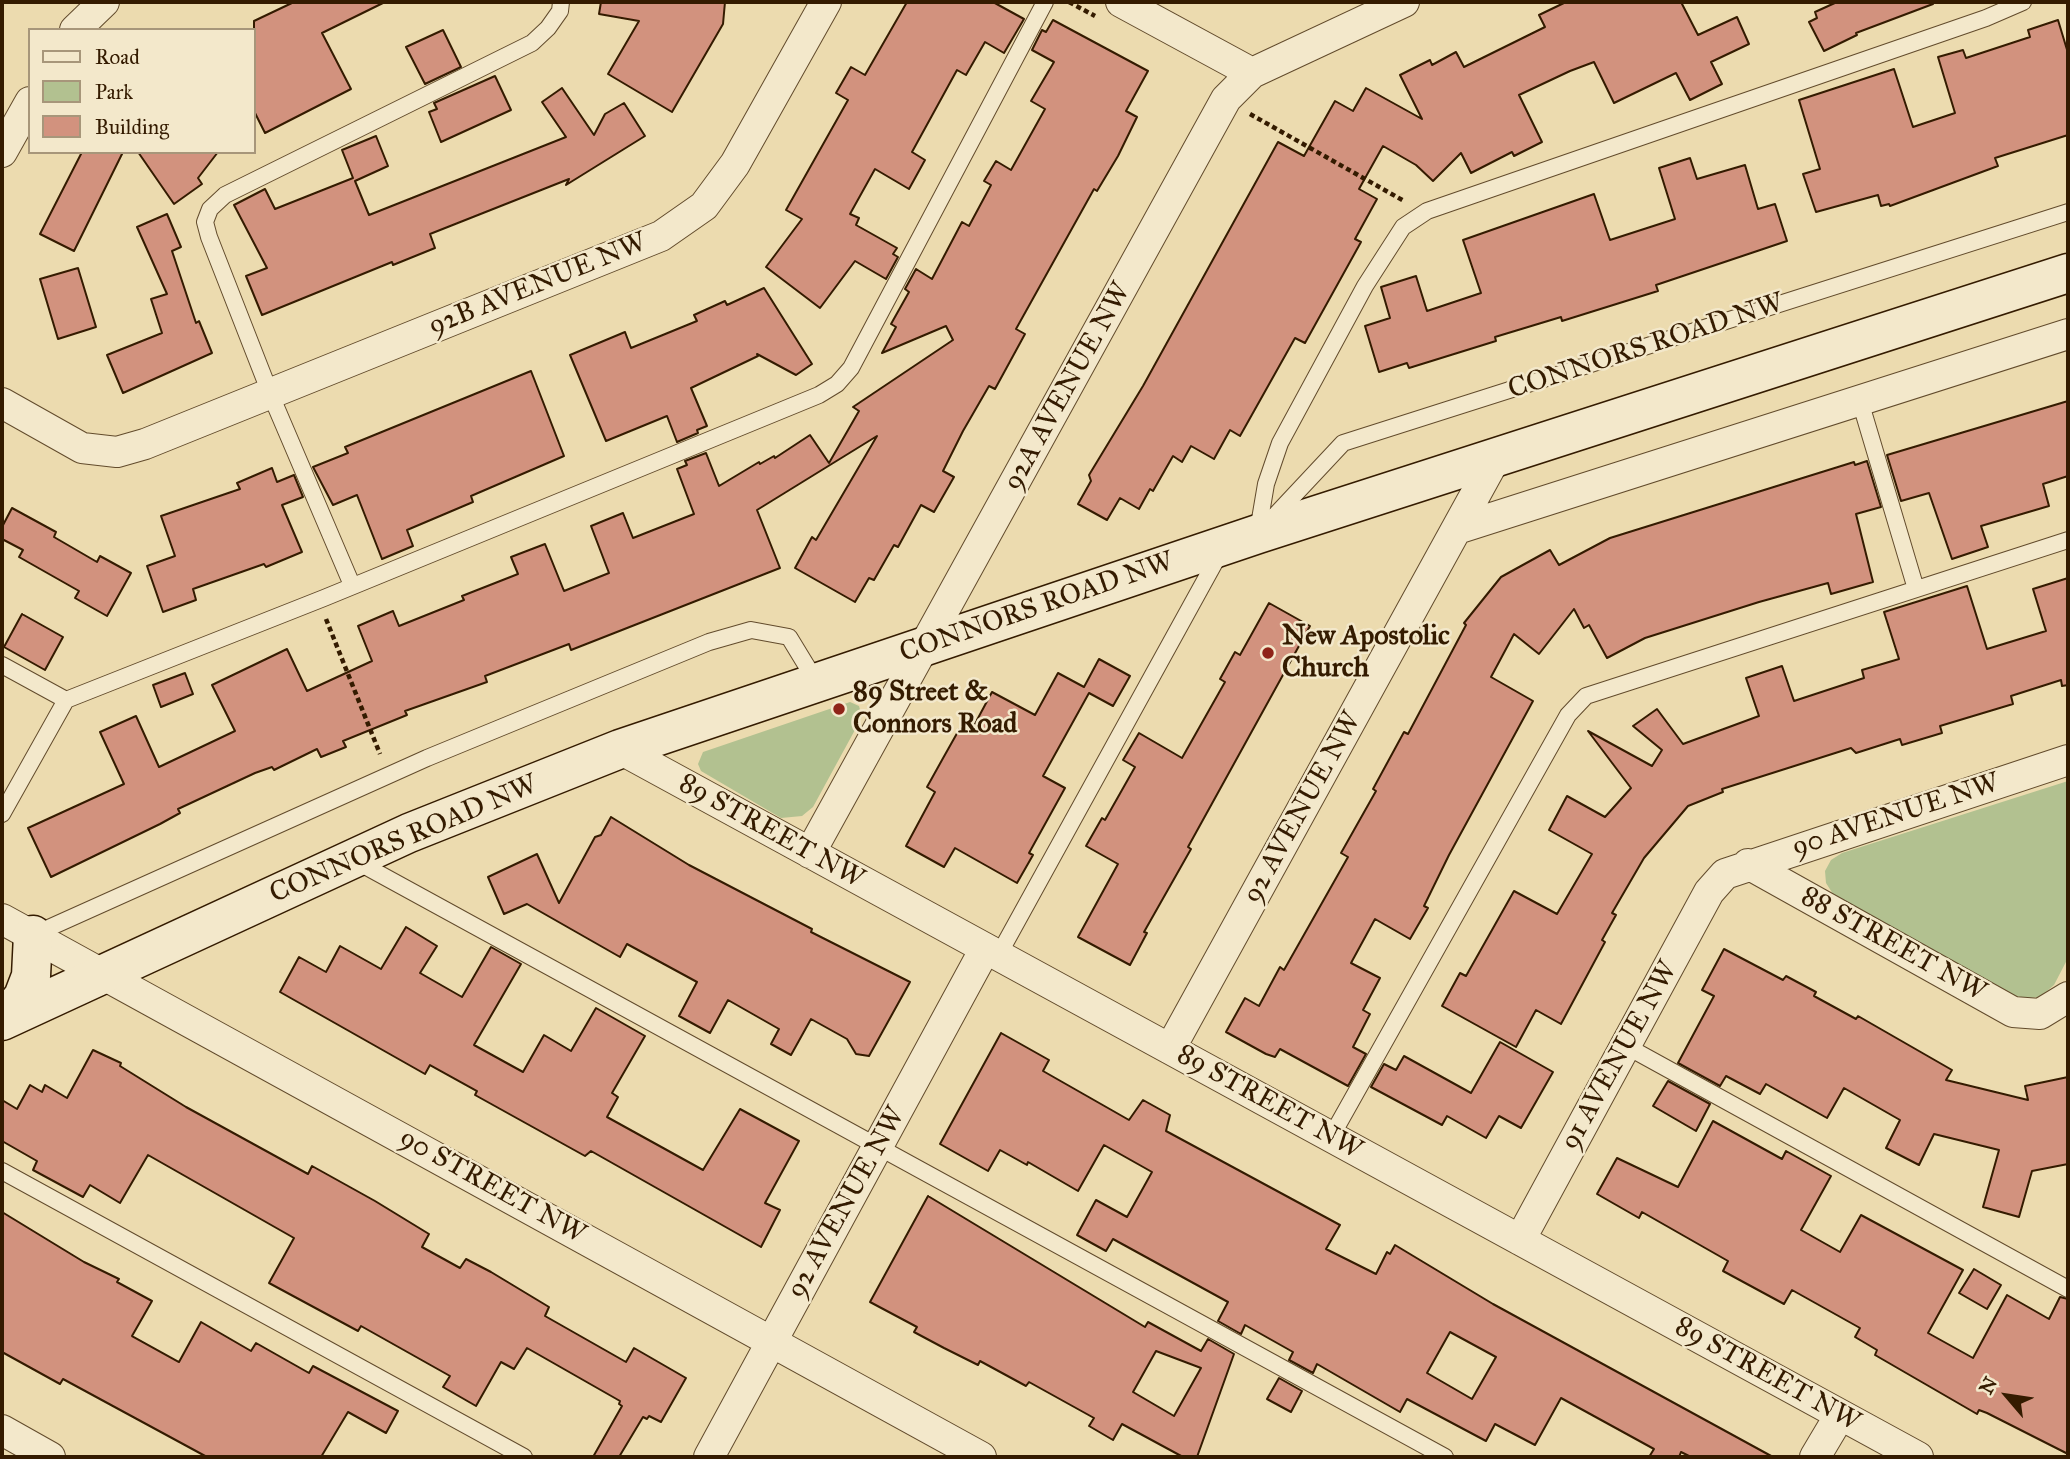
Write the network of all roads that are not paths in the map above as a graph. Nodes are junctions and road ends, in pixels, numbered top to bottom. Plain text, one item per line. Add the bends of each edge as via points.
1 (104, 2) edge
2 (561, 2) edge
3 (1045, 2) edge
4 (1121, 2) edge
5 (1404, 2) edge
6 (2023, 2) edge
7 (816, 10) edge
8 (77, 28) edge
9 (1252, 73) junction
10 (28, 106) edge
11 (2, 152) edge
12 (2068, 212) edge
13 (2068, 273) edge
14 (2068, 334) edge
15 (270, 393) junction
16 (1860, 401) junction
17 (3, 402) edge
18 (1496, 457) junction
19 (1457, 529) junction
20 (1241, 539) junction
21 (2068, 540) edge
22 (352, 584) junction
23 (1916, 589) junction
24 (924, 646) junction
25 (2, 665) edge
26 (817, 683) junction
27 (66, 700) junction
28 (621, 749) junction
29 (2068, 760) edge
30 (2, 814) edge
31 (810, 853) junction
32 (352, 859) junction
33 (1737, 869) junction
34 (17, 927) edge
35 (992, 952) junction
36 (104, 973) junction
37 (2068, 997) edge
38 (3, 1021) edge
39 (1626, 1046) junction
40 (1170, 1049) junction
41 (1331, 1137) junction
42 (877, 1147) junction
43 (2, 1171) edge
44 (1520, 1240) junction
45 (2068, 1272) edge
46 (2048, 1278) junction
47 (2068, 1289) edge
48 (772, 1342) junction
49 (1840, 1415) junction
50 (2, 1430) edge
51 (50, 1457) edge
52 (524, 1457) edge
53 (709, 1457) edge
54 (981, 1457) edge
55 (1445, 1457) edge
56 (1815, 1457) edge
57 (1918, 1457) edge

1 - 8 street
2 - 15 lane via 548,29 532,43 225,195 210,209 205,222 209,237
3 - 22 lane via 851,368 837,384 819,396
4 - 9 street
5 - 9 street, 92A AVENUE NW
6 - 20 lane via 1427,211 1403,227 1279,443
7 - 15 street, 92B AVENUE NW via 736,164 704,206 661,236
9 - 24 street, 92A AVENUE NW via 1226,99
10 - 11 street
12 - 20 lane, CONNORS ROAD NW via 1343,443
13 - 18 main road, CONNORS ROAD NW
14 - 16 street
15 - 17 street, 92B AVENUE NW via 117,452 82,448
15 - 22 lane
16 - 19 street
16 - 23 lane
18 - 19 street, 92 AVENUE NW
18 - 20 main road, CONNORS ROAD NW
19 - 40 street, 92 AVENUE NW
20 - 24 main road, CONNORS ROAD NW
20 - 35 lane
21 - 23 lane
22 - 27 lane
23 - 41 lane via 1586,696 1567,715
24 - 26 main road, CONNORS ROAD NW
24 - 31 street, 92A AVENUE NW
25 - 27 lane
26 - 28 main road, CONNORS ROAD NW
26 - 34 lane via 789,637 751,630 709,642
27 - 30 lane
28 - 31 street, 89 STREET NW
28 - 32 main road, CONNORS ROAD NW
29 - 33 street, 90 AVENUE NW
31 - 35 street, 89 STREET NW
32 - 36 main road, CONNORS ROAD NW
32 - 42 lane
33 - 37 street, 88 STREET NW via 2013,1012 2040,1014
33 - 39 street, 91 AVENUE NW via 1710,892
34 - 36 street, 90 STREET NW
34 - 38 main road via 31,976 23,997
35 - 40 street, 89 STREET NW
35 - 42 street, 92 AVENUE NW
36 - 38 main road, CONNORS ROAD NW
36 - 48 street, 90 STREET NW
39 - 44 street, 91 AVENUE NW
39 - 46 lane
40 - 41 street, 89 STREET NW
41 - 44 street, 89 STREET NW
42 - 48 street, 92 AVENUE NW
42 - 55 lane
43 - 52 lane
44 - 49 street, 89 STREET NW
45 - 46 lane
46 - 47 lane
48 - 53 street, 92 AVENUE NW
48 - 54 street, 90 STREET NW
49 - 56 street
49 - 57 street, 89 STREET NW
50 - 51 street

